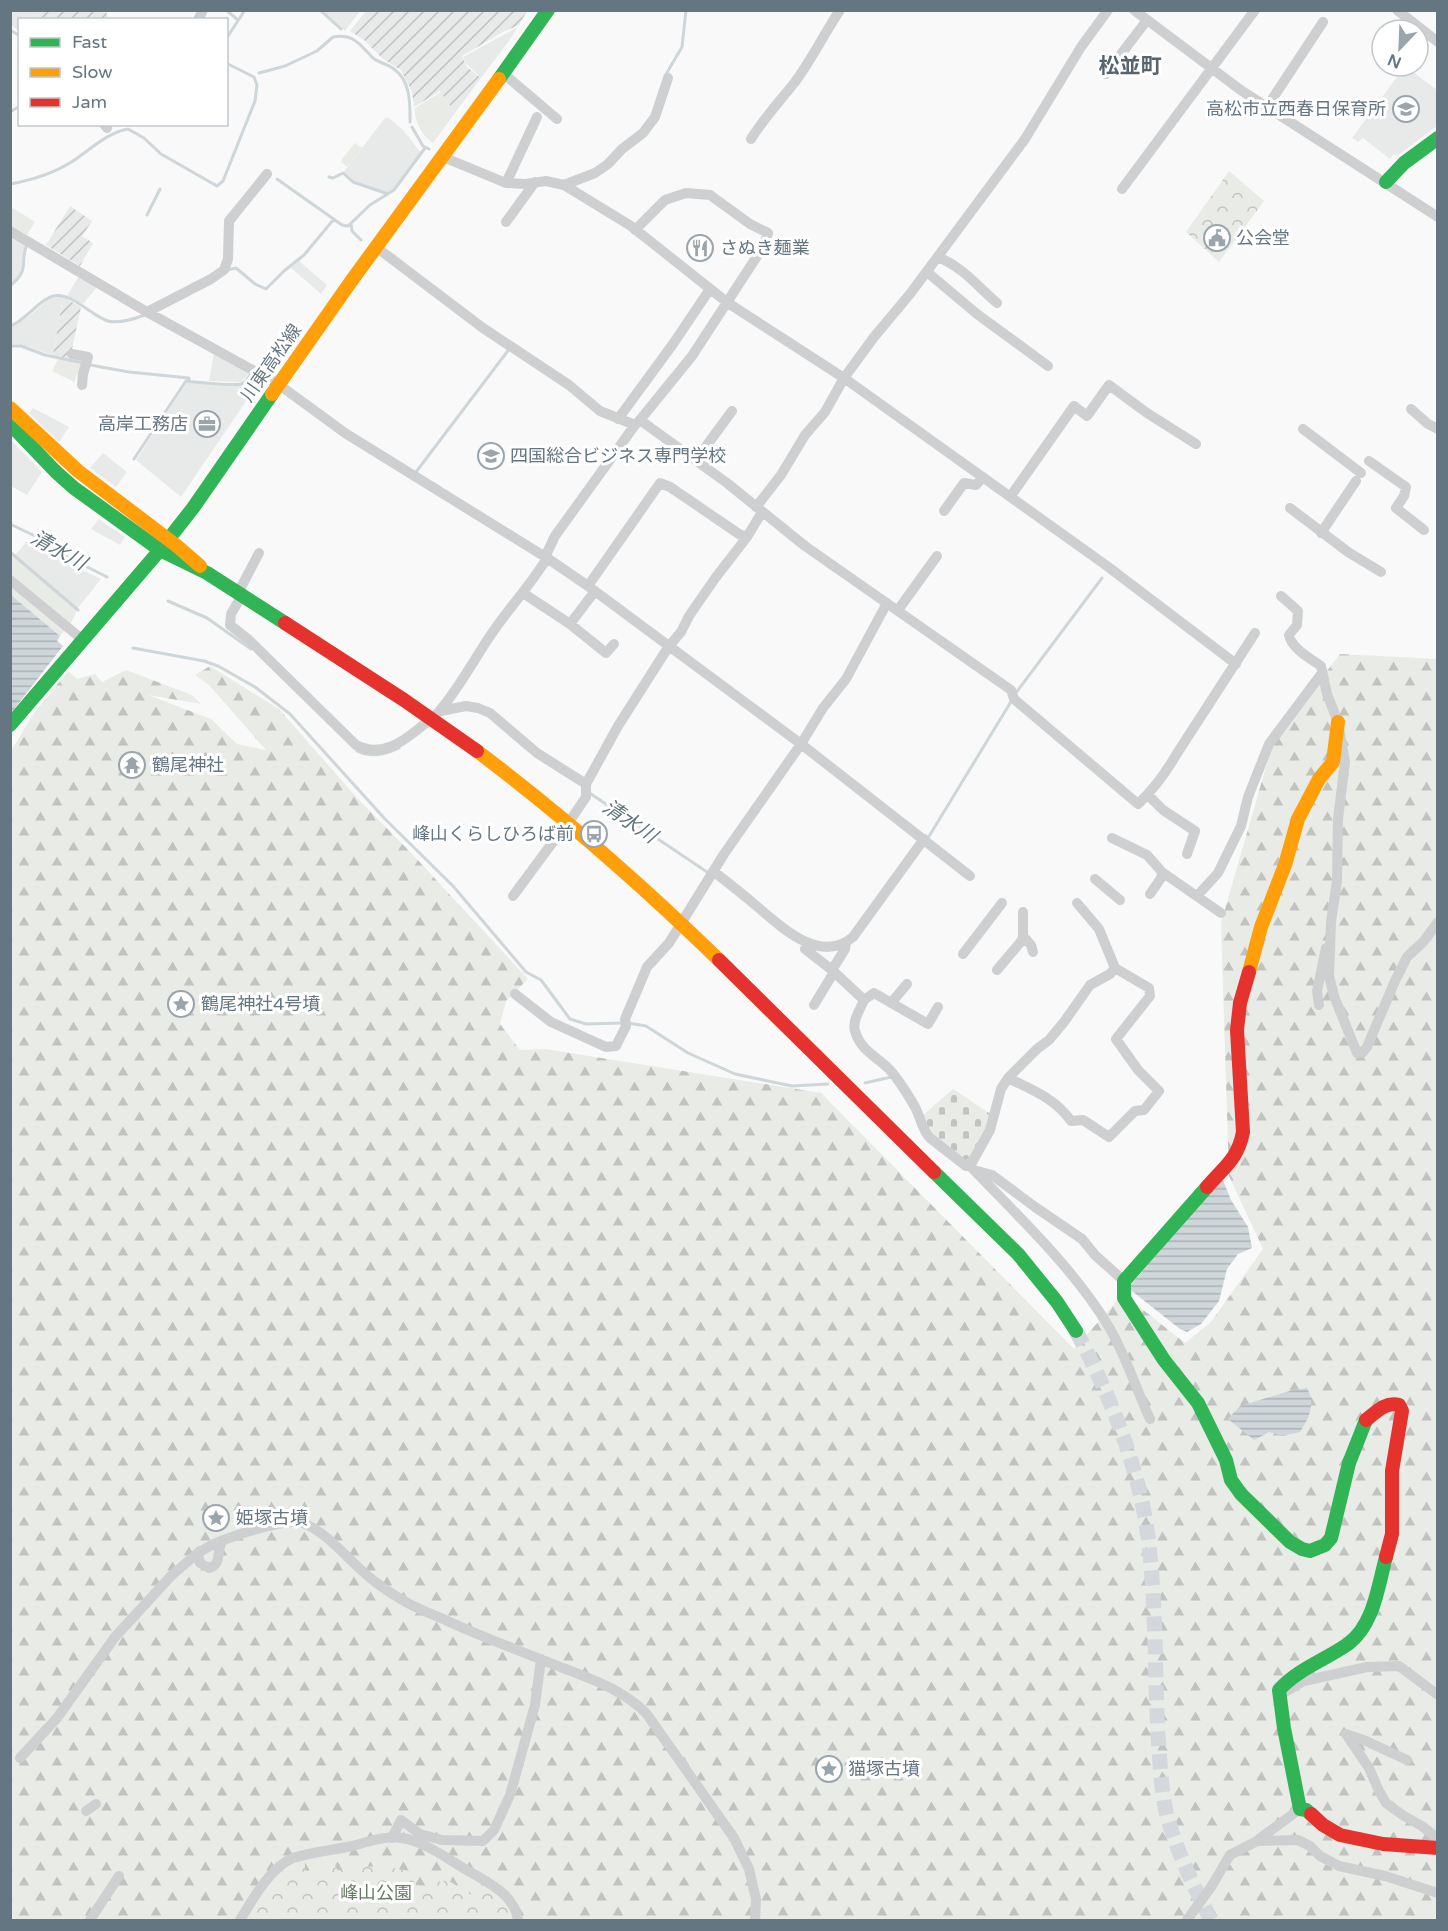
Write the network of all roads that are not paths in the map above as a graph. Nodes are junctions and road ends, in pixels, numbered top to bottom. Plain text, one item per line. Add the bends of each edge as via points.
1 (548, 10) edge
2 (840, 10) edge
3 (1108, 10) edge
4 (1134, 10) edge
5 (1255, 10) edge
6 (1397, 10) edge
7 (1147, 20) junction
8 (1323, 22) dead end
9 (1437, 42) edge
10 (1211, 69) junction
11 (504, 74) junction
12 (1106, 74) dead end
13 (668, 78) dead end
14 (1268, 107) junction
15 (537, 117) dead end
16 (557, 119) dead end
17 (1437, 138) edge
18 (752, 139) dead end
19 (443, 158) junction
20 (267, 174) dead end
21 (535, 182) junction
22 (1386, 182) junction
23 (506, 183) junction
24 (564, 185) junction
25 (1122, 189) dead end
26 (1437, 217) edge
27 (506, 222) dead end
28 (635, 230) junction
29 (10, 231) edge
30 (376, 247) junction
31 (938, 257) junction
32 (927, 272) junction
33 (710, 289) junction
34 (728, 303) junction
35 (997, 303) dead end
36 (147, 312) junction
37 (72, 354) dead end
38 (1048, 366) dead end
39 (844, 378) junction
40 (278, 384) junction
41 (82, 385) dead end
42 (10, 408) edge
43 (1411, 409) dead end
44 (732, 411) dead end
45 (618, 419) junction
46 (637, 422) junction
47 (10, 424) edge
48 (1303, 429) dead end
49 (1437, 429) edge
50 (1196, 444) dead end
51 (696, 460) junction
52 (1370, 461) dead end
53 (982, 477) junction
54 (1010, 497) junction
55 (1290, 508) dead end
56 (759, 509) junction
57 (944, 511) dead end
58 (1424, 530) dead end
59 (1321, 533) junction
60 (747, 537) junction
61 (169, 538) junction
62 (160, 550) junction
63 (260, 553) dead end
64 (937, 556) dead end
65 (546, 558) junction
66 (1381, 572) dead end
67 (207, 573) junction
68 (10, 580) edge
69 (591, 589) junction
70 (523, 593) junction
71 (240, 594) junction
72 (1281, 596) dead end
73 (887, 603) junction
74 (898, 610) junction
75 (570, 624) junction
76 (1255, 633) dead end
77 (83, 640) junction
78 (614, 644) dead end
79 (669, 646) junction
80 (1236, 664) junction
81 (1323, 673) junction
82 (436, 715) junction
83 (1338, 722) junction
84 (10, 724) edge
85 (801, 744) junction
86 (585, 789) junction
87 (1148, 795) junction
88 (569, 822) junction
89 (1112, 838) dead end
90 (924, 839) junction
91 (1187, 854) dead end
92 (1162, 872) junction
93 (711, 875) junction
94 (970, 876) dead end
95 (1095, 879) dead end
96 (1150, 894) dead end
97 (513, 896) dead end
98 (1197, 896) junction
99 (1120, 900) dead end
100 (1002, 903) dead end
101 (1077, 903) dead end
102 (1023, 912) dead end
103 (1221, 913) dead end
104 (1437, 922) edge
105 (681, 923) junction
106 (1331, 924) junction
107 (1023, 936) junction
108 (806, 945) junction
109 (845, 945) junction
110 (1033, 952) dead end
111 (963, 954) dead end
112 (1115, 968) junction
113 (997, 970) dead end
114 (833, 971) junction
115 (906, 984) dead end
116 (515, 994) dead end
117 (864, 1000) junction
118 (891, 1003) junction
119 (814, 1005) dead end
120 (1319, 1005) dead end
121 (938, 1007) dead end
122 (1008, 1078) junction
123 (972, 1168) junction
124 (1124, 1281) junction
125 (1076, 1331) tunnel mouth
126 (1150, 1419) dead end
127 (222, 1542) junction
128 (200, 1551) junction
129 (542, 1659) junction
130 (1279, 1695) junction
131 (1437, 1695) edge
132 (20, 1758) dead end
133 (1407, 1760) dead end
134 (96, 1804) dead end
135 (1300, 1809) junction
136 (86, 1811) dead end
137 (392, 1838) junction
138 (1437, 1839) edge
139 (1257, 1841) junction
140 (1437, 1848) edge
141 (118, 1876) dead end
142 (1437, 1893) edge
143 (90, 1920) edge
144 (240, 1920) edge
145 (518, 1920) edge
146 (755, 1920) edge
147 (1187, 1920) edge

1 - 11 street, 川東高松線
2 - 18 street via 818,50
3 - 31 street via 1025,139
4 - 7 street
5 - 10 street
6 - 9 street
7 - 10 street
7 - 12 street
8 - 14 street
10 - 14 street
10 - 25 street
11 - 16 street
11 - 19 street, 川東高松線
13 - 24 street via 655,117 643,133 609,164
14 - 22 street
15 - 23 street
17 - 22 street
19 - 23 street
19 - 30 street, 川東高松線
20 - 36 street via 229,221 224,270
21 - 23 street
21 - 24 street
21 - 27 street
22 - 26 street
24 - 28 street
28 - 33 street
28 - 34 street via 665,200 686,193 710,195 768,233
29 - 36 street
30 - 40 street, 川東高松線
30 - 45 street via 483,328 600,411
31 - 32 street
31 - 35 street via 971,278
32 - 38 street
32 - 39 street
33 - 34 street
33 - 45 street
34 - 39 street
34 - 46 street via 692,356
36 - 40 street
37 - 41 street via 88,357
39 - 53 street
39 - 56 street
40 - 61 street, 川東高松線
40 - 65 street via 345,433
42 - 61 street via 59,457
43 - 49 street
44 - 51 street
45 - 46 street
46 - 51 street
46 - 65 street via 555,536
47 - 62 street via 74,488
48 - 59 street via 1324,439 1358,477
50 - 54 street via 1109,385 1087,416 1074,406
51 - 56 street
52 - 58 street via 1406,487 1396,508
53 - 54 street
53 - 57 street via 976,485 964,483
54 - 80 street
55 - 59 street
56 - 60 street
56 - 73 street
59 - 66 street
60 - 69 street via 660,483
60 - 79 street
61 - 62 street, 川東高松線
61 - 67 street
62 - 67 street
62 - 77 street, 川東高松線
63 - 71 street
64 - 74 street
65 - 69 street
65 - 70 street
67 - 71 street
68 - 77 street
69 - 75 street
69 - 79 street
70 - 75 street
70 - 82 street
71 - 82 street
71 - 82 street via 230,625 356,745 365,750 394,746
72 - 81 street via 1298,610 1297,625 1289,640 1321,666
73 - 74 street
73 - 85 street via 846,679
74 - 87 street via 1011,690 1014,699 1138,804
75 - 78 street via 606,654
76 - 80 street
77 - 84 street, 川東高松線
79 - 85 street
79 - 86 street via 618,726
80 - 87 street via 1166,774
81 - 83 street
81 - 98 street via 1269,744 1238,834 1218,873
82 - 86 street via 466,706 490,713
82 - 88 street
83 - 106 street via 1345,762
83 - 124 street via 1333,762 1298,819 1240,1004 1240,1149 1232,1163
85 - 90 street
85 - 93 street
86 - 88 street
87 - 91 street via 1162,810 1195,831
88 - 97 street
88 - 105 street
89 - 92 street via 1147,855
90 - 94 street
90 - 109 street
92 - 96 street
92 - 98 street
93 - 105 street
93 - 108 street
95 - 99 street
98 - 103 street
100 - 111 street
101 - 112 street via 1099,929
102 - 107 street
104 - 106 street via 1407,957 1362,1053 1357,1053 1329,976
105 - 116 street via 647,967 616,1046 606,1047 551,1022
105 - 125 street via 1018,1254
106 - 120 street via 1317,991
107 - 110 street
107 - 113 street
108 - 109 street
108 - 114 street
109 - 114 street
112 - 122 street via 1090,985 1065,1022
112 - 122 street via 1149,988 1150,996 1116,1039 1159,1091 1144,1110 1135,1111 1109,1137 1083,1120 1071,1121 1062,1108
114 - 117 street
114 - 119 street
115 - 118 street
117 - 118 street via 874,993
117 - 123 street via 854,1027 865,1050 890,1070 915,1107 925,1133
118 - 121 street via 928,1024
122 - 123 street
123 - 124 street via 992,1174 1082,1239
123 - 126 street via 1080,1285 1109,1327
124 - 130 street via 1124,1298 1164,1360 1198,1403 1226,1460 1231,1480 1275,1529 1302,1549 1310,1551 1326,1545 1331,1538 1350,1463 1366,1420 1392,1403 1402,1411 1392,1471 1392,1534 1369,1617 1349,1643 1288,1680
127 - 128 street
127 - 128 street via 214,1566 208,1568 200,1563
127 - 129 street via 251,1530 299,1522 316,1530 373,1580 406,1602
128 - 132 street via 171,1576 115,1637 57,1718
129 - 137 street via 535,1705 510,1795 494,1830 483,1841 442,1840 420,1834 401,1820
129 - 146 street via 619,1692 646,1713 734,1838 749,1869 756,1899
130 - 131 street via 1304,1681 1367,1667 1398,1666
130 - 135 street
133 - 138 street via 1346,1734 1386,1803
134 - 136 street
135 - 139 street
135 - 140 street via 1340,1835 1383,1844
137 - 144 street via 292,1859 266,1882
137 - 145 street via 421,1844 495,1887 510,1900
139 - 142 street via 1298,1840 1339,1866
139 - 147 street via 1230,1855
141 - 143 street

